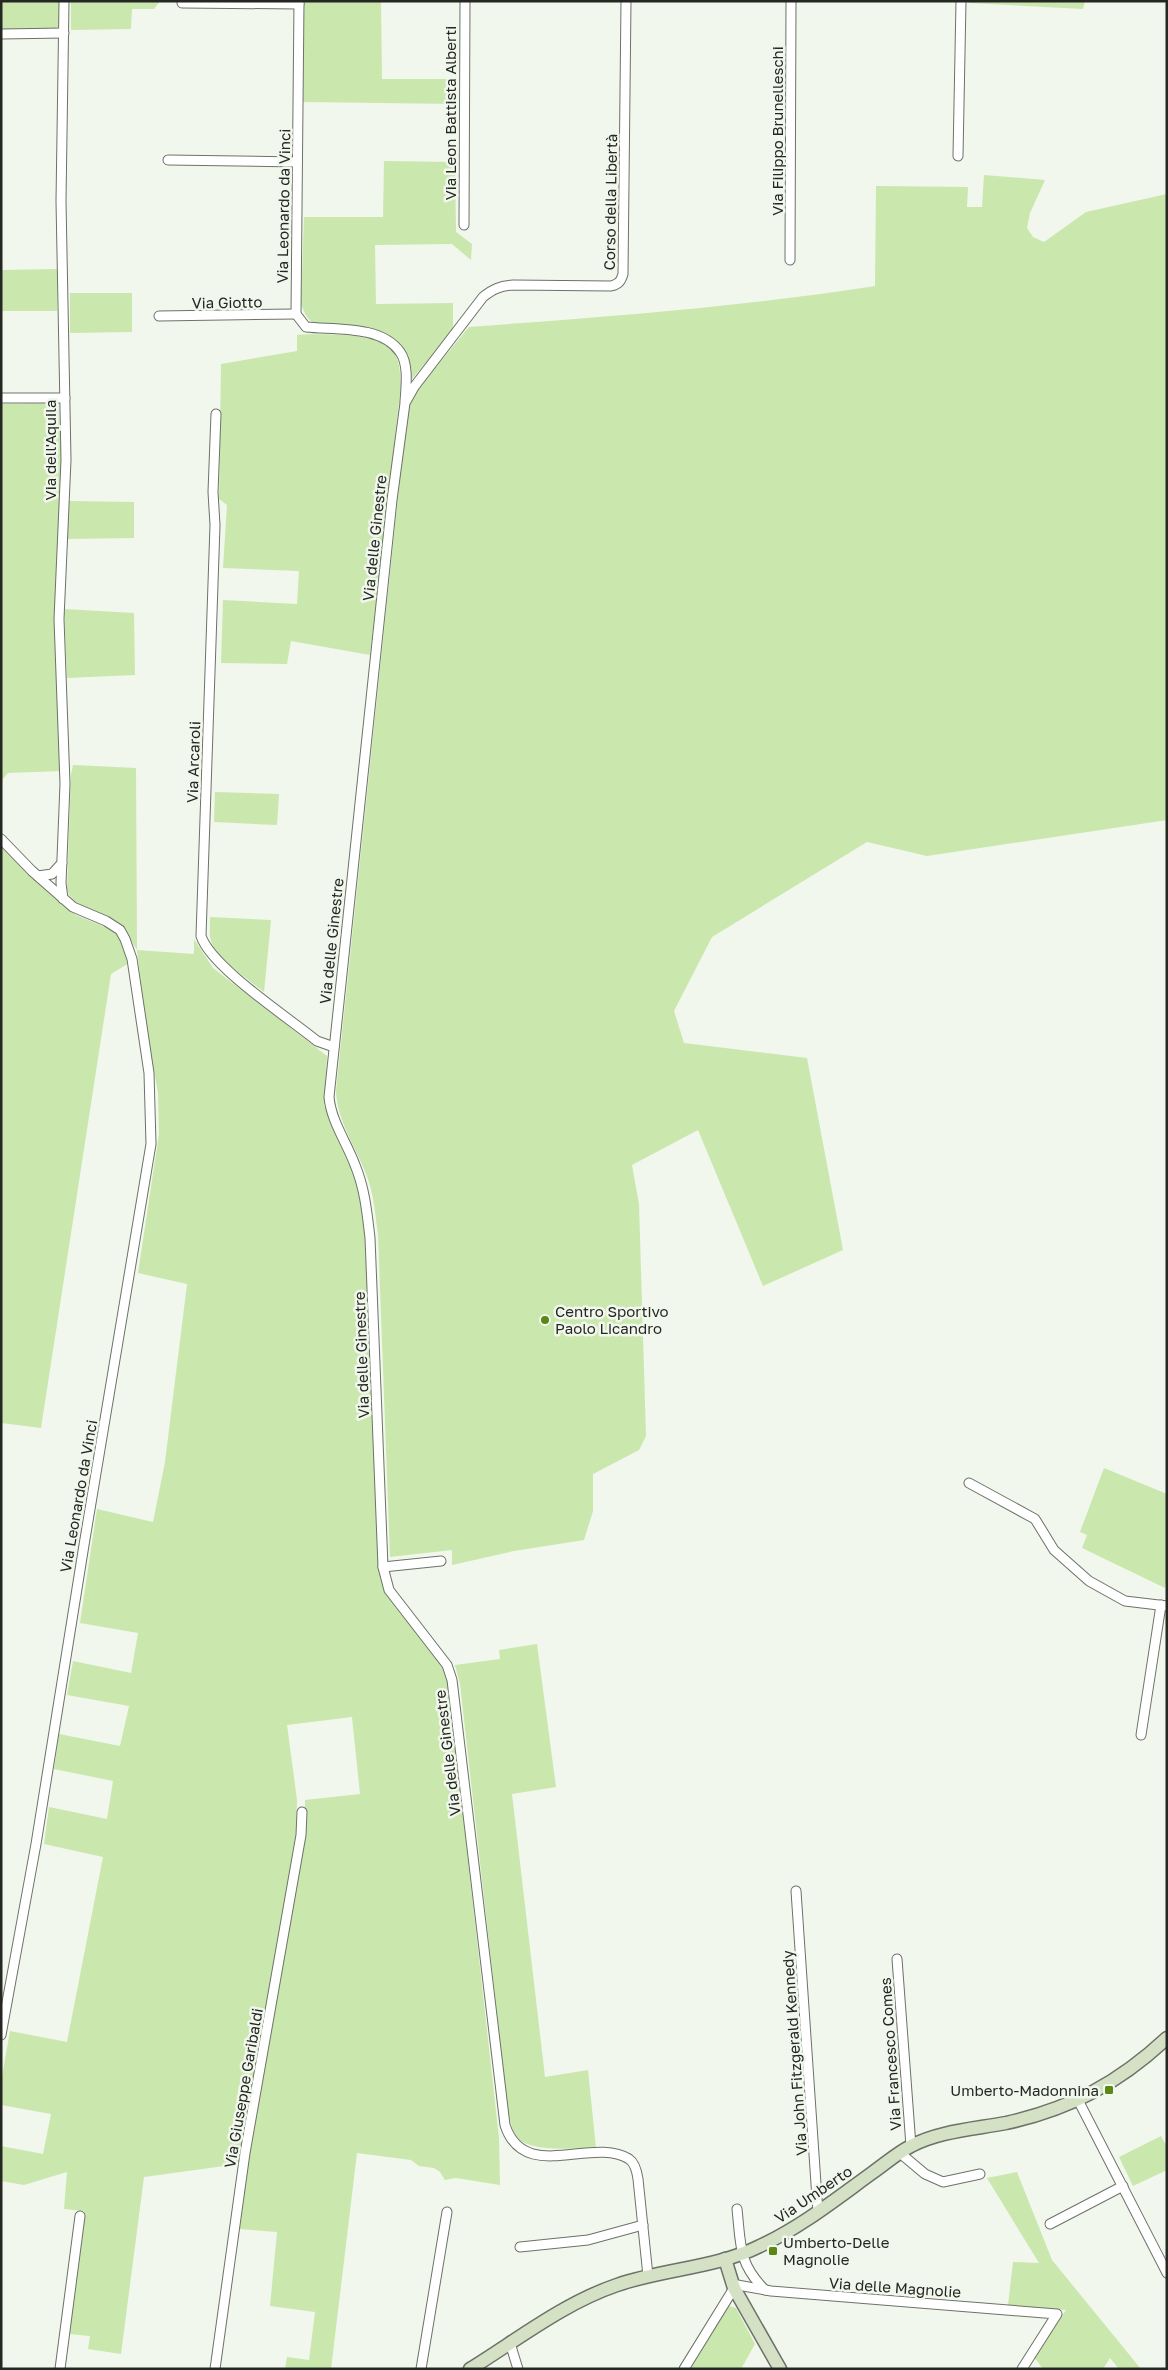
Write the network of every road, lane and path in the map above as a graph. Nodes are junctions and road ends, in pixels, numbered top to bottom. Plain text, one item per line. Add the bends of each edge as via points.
1 (64, 1) edge
2 (464, 1) edge
3 (626, 1) edge
4 (791, 1) edge
5 (961, 1) edge
6 (299, 2) edge
7 (182, 3) dead end
8 (64, 33) junction
9 (1, 34) edge
10 (958, 156) dead end
11 (168, 160) dead end
12 (297, 162) junction
13 (464, 225) dead end
14 (790, 260) dead end
15 (296, 314) junction
16 (159, 316) dead end
17 (460, 328) joint
18 (1, 398) edge
19 (65, 398) junction
20 (405, 403) junction
21 (216, 414) dead end
22 (1, 839) edge
23 (63, 863) junction
24 (38, 876) junction
25 (63, 899) junction
26 (334, 1047) junction
27 (969, 1483) dead end
28 (441, 1560) dead end
29 (383, 1567) junction
30 (1164, 1606) edge
31 (1141, 1735) dead end
32 (302, 1812) dead end
33 (796, 1891) dead end
34 (897, 1959) dead end
35 (1, 2035) edge
36 (1167, 2038) edge
37 (1078, 2100) junction
38 (905, 2149) junction
39 (980, 2174) dead end
40 (1123, 2186) junction
41 (737, 2209) dead end
42 (447, 2212) dead end
43 (818, 2213) junction
44 (80, 2216) dead end
45 (1050, 2224) dead end
46 (643, 2225) junction
47 (520, 2247) dead end
48 (742, 2254) junction
49 (724, 2259) junction
50 (1167, 2273) edge
51 (648, 2276) junction
52 (734, 2286) junction
53 (765, 2290) junction
54 (510, 2343) junction
55 (485, 2365) edge
56 (422, 2367) edge
57 (60, 2369) edge
58 (215, 2369) edge
59 (470, 2369) edge
60 (518, 2369) edge
61 (684, 2369) edge
62 (780, 2369) edge
63 (1022, 2369) edge

1 - 8 street, Via dell'Aquila
2 - 13 street, Via Leon Battista Alberti
3 - 17 street, Corso della Libertà via 621,280 612,286 500,286 483,297
4 - 14 street, Via Filippo Brunelleschi
5 - 10 street
6 - 7 street
6 - 12 street, Via Leonardo da Vinci
8 - 9 street
8 - 19 street, Via dell'Aquila via 61,202
11 - 12 street
12 - 15 street, Via Leonardo da Vinci
15 - 16 street, Via Giotto
15 - 20 street via 306,327 360,331 384,339 401,353 405,369
17 - 20 street, Via delle Ginestre
18 - 19 street
19 - 23 street, Via dell'Aquila via 60,619
20 - 26 street, Via delle Ginestre
21 - 26 street, Via Arcaroli via 201,936 218,962 317,1040
22 - 24 street, Via Leonardo da Vinci
23 - 24 street via 52,874
23 - 25 street, Via dell'Aquila
24 - 25 street, Via Leonardo da Vinci
25 - 35 street, Via Leonardo da Vinci via 83,913 120,930 132,959 149,1073 151,1144 36,1844
26 - 29 street, Via delle Ginestre via 330,1108 362,1184 370,1238
27 - 30 street via 1034,1519 1054,1550 1089,1581 1125,1601
28 - 29 street
29 - 46 street, Via delle Ginestre via 389,1590 447,1665 452,1680 509,2137 522,2150 533,2154 603,2154 629,2160 638,2179
30 - 31 street
32 - 58 street, Via Giuseppe Garibaldi via 301,1835 245,2154
33 - 43 street, Via John Fitzgerald Kennedy
34 - 38 street, Via Francesco Comes
36 - 37 main road, Via Umberto via 1126,2074
37 - 38 main road, Via Umberto via 1032,2117 946,2134
37 - 40 street
38 - 39 street via 925,2174 943,2182
38 - 43 main road, Via Umberto
40 - 45 street
40 - 50 street
41 - 48 street
42 - 56 street
43 - 48 main road, Via Umberto via 777,2238
44 - 57 street
46 - 47 street via 588,2240
46 - 51 street, Via delle Ginestre
48 - 49 main road, Via Umberto
48 - 53 street via 747,2270
49 - 51 main road, Via Umberto
49 - 52 main road
51 - 54 main road, Via Umberto via 616,2285 583,2300
52 - 53 street, Via delle Magnolie
52 - 61 street
52 - 62 main road
53 - 63 street, Via delle Magnolie via 1057,2314
54 - 55 main road, Via Umberto
54 - 60 street
55 - 59 main road, Via Umberto

